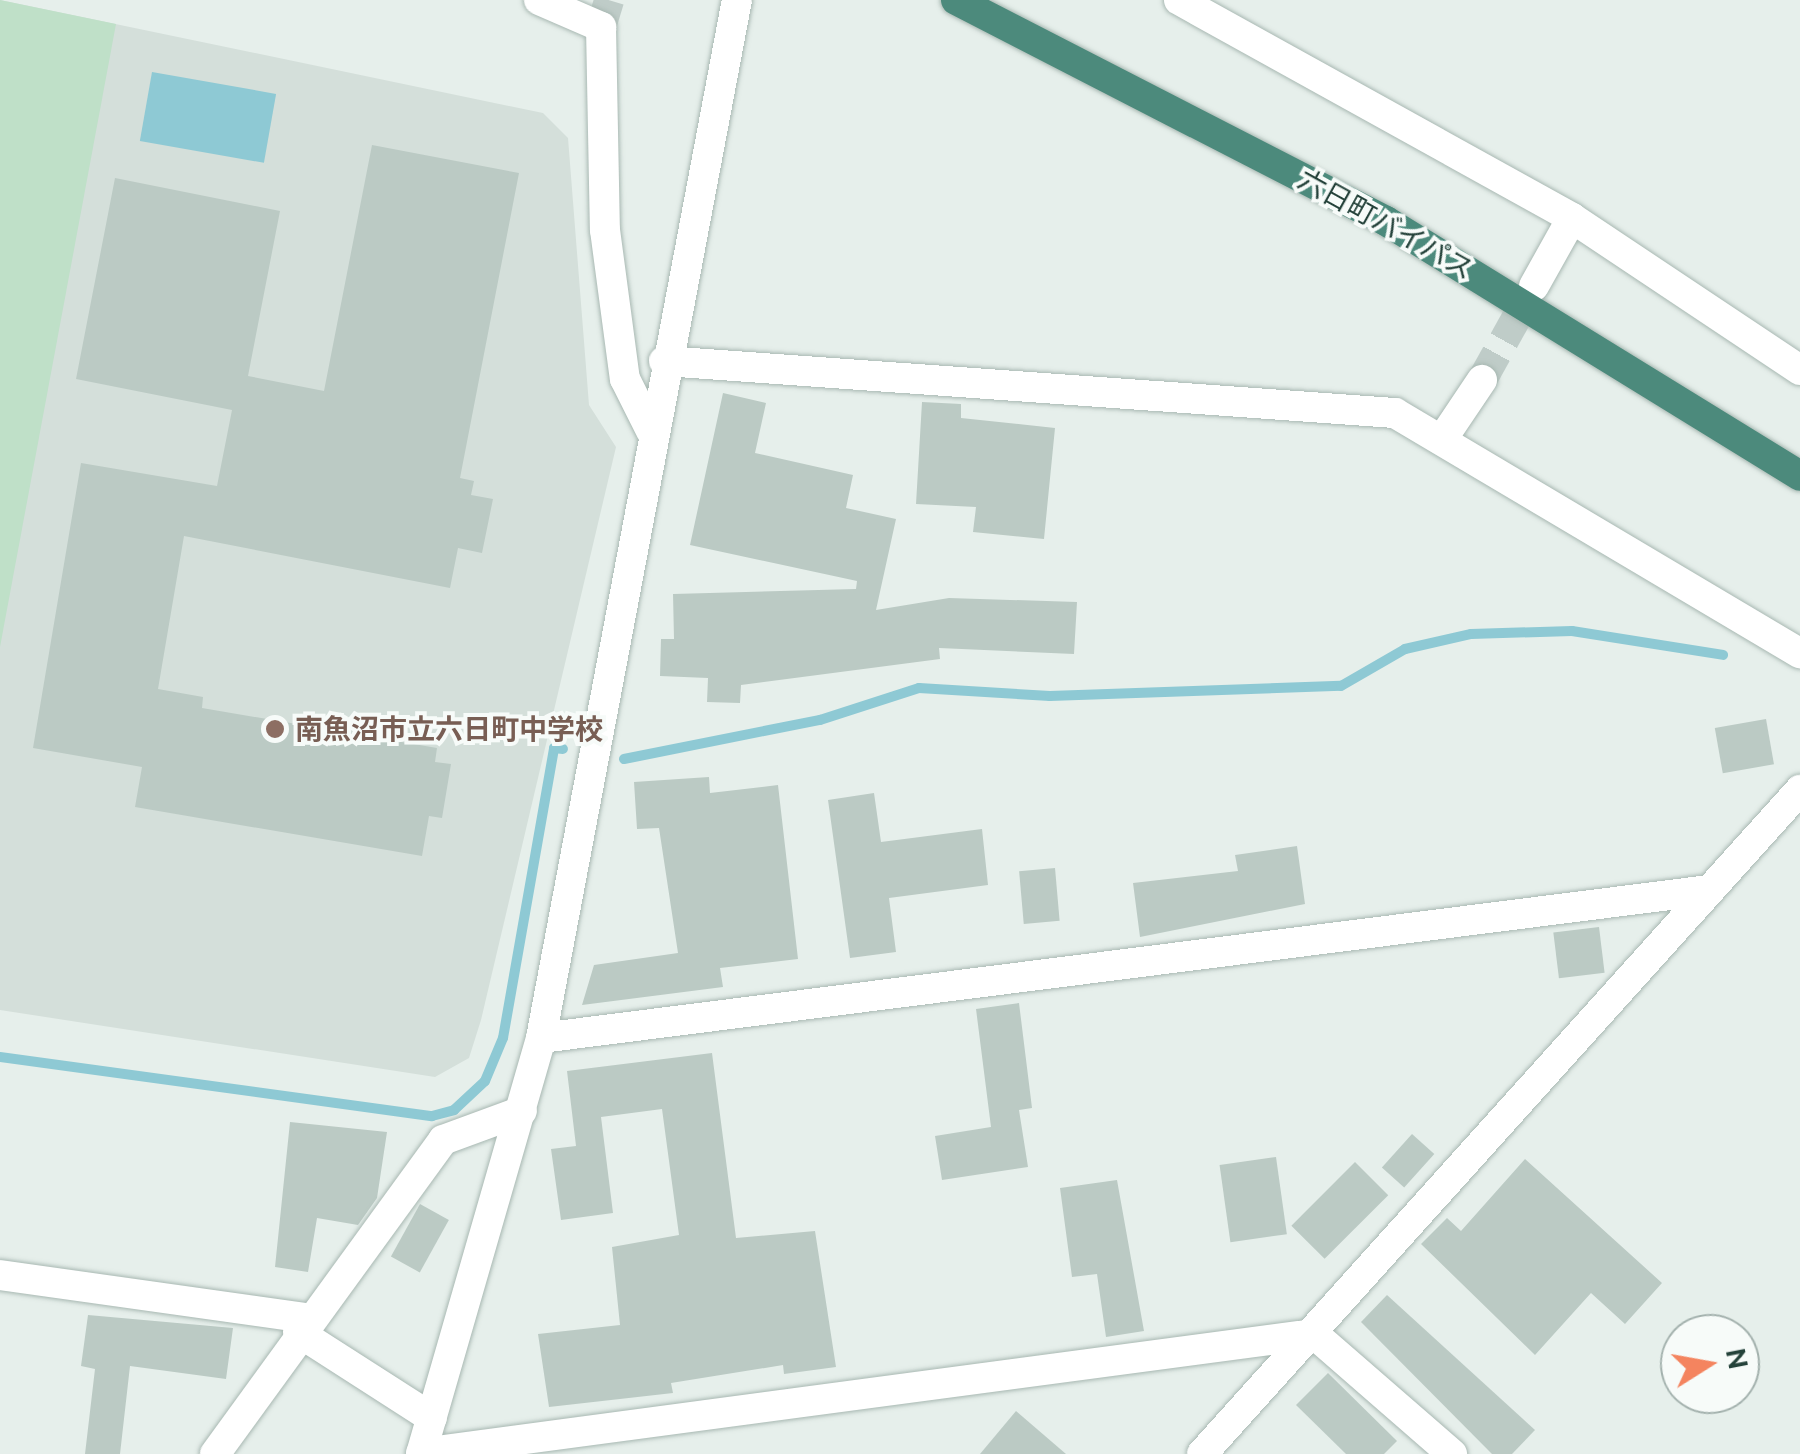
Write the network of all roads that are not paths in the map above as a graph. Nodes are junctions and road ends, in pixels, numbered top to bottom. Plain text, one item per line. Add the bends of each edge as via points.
1 (539, 0) edge
2 (737, 0) edge
3 (956, 0) edge
4 (1180, 0) edge
5 (1572, 218) junction
6 (1534, 286) tunnel mouth
7 (664, 361) junction
8 (1800, 370) edge
9 (1482, 380) tunnel mouth
10 (651, 431) junction
11 (1443, 438) junction
12 (1800, 476) edge
13 (1800, 653) edge
14 (1798, 798) edge
15 (1710, 890) junction
16 (541, 1038) junction
17 (522, 1111) junction
18 (0, 1274) edge
19 (302, 1325) junction
20 (1314, 1334) junction
21 (432, 1418) junction
22 (215, 1454) edge
23 (422, 1454) edge
24 (1202, 1454) edge
25 (1452, 1454) edge

1 - 10 street via 601,27 605,230 625,379
2 - 7 street
3 - 12 highway, 六日町バイパス via 1386,221
4 - 5 street
5 - 6 street
5 - 8 street
7 - 10 street
7 - 11 street via 1395,412
9 - 11 street
10 - 16 street
11 - 13 street
14 - 15 street
15 - 16 street
15 - 20 street
16 - 17 street
17 - 19 street via 443,1140
17 - 21 street
18 - 19 street
19 - 21 street
19 - 22 street
20 - 23 street
20 - 24 street
20 - 25 street
21 - 23 street

